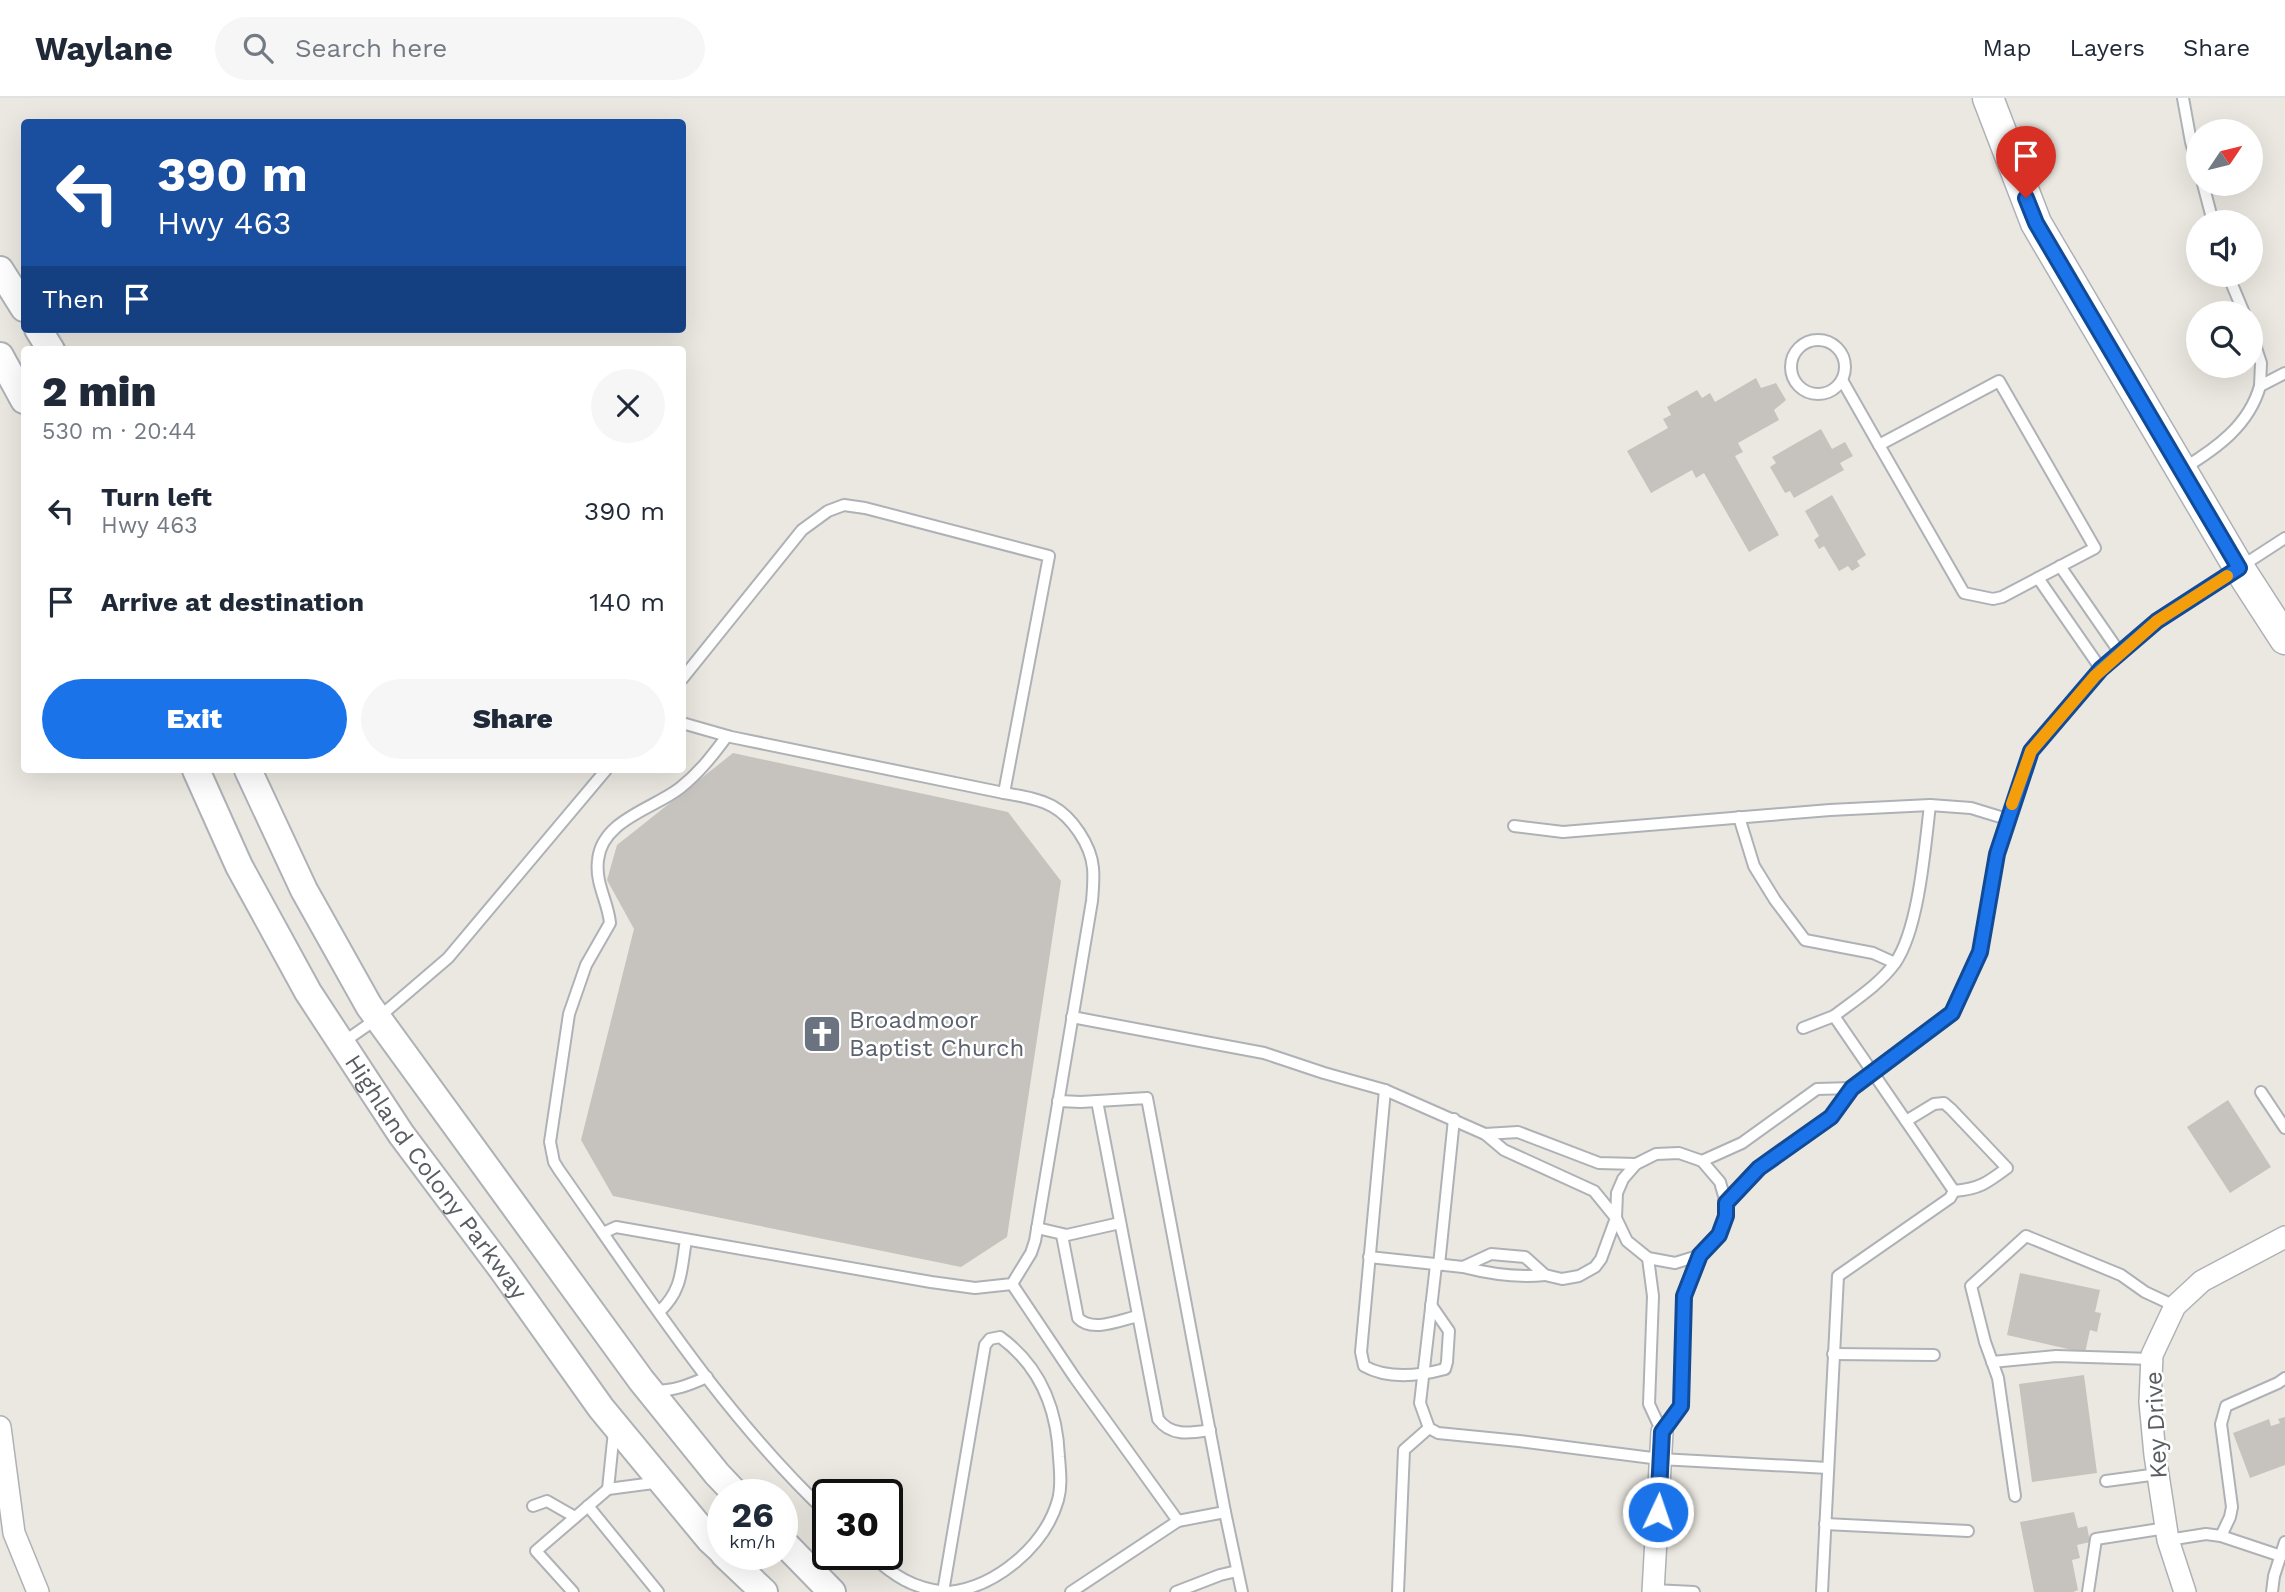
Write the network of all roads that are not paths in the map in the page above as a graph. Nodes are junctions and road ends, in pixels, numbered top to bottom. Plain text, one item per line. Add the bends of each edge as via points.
1 (1987, 98) edge
2 (2183, 98) edge
3 (2187, 119) edge
4 (0, 270) edge
5 (21, 303) edge
6 (0, 356) edge
7 (2285, 373) edge
8 (2260, 378) edge
9 (1842, 380) junction
10 (2260, 386) junction
11 (21, 394) edge
12 (1879, 445) junction
13 (2181, 470) junction
14 (2285, 538) edge
15 (2060, 566) junction
16 (2239, 568) junction
17 (2038, 578) junction
18 (2285, 639) edge
19 (2120, 653) junction
20 (2101, 669) junction
21 (686, 674) edge
22 (686, 724) edge
23 (727, 736) junction
24 (197, 773) edge
25 (249, 773) edge
26 (603, 773) edge
27 (1004, 793) junction
28 (1930, 805) junction
29 (1739, 817) junction
30 (2007, 819) junction
31 (1514, 826) dead end
32 (1895, 962) junction
33 (1834, 1016) junction
34 (1072, 1017) junction
35 (378, 1018) junction
36 (1803, 1028) dead end
37 (342, 1043) junction
38 (1872, 1073) junction
39 (1852, 1088) junction
40 (1385, 1090) junction
41 (2261, 1092) dead end
42 (1058, 1101) junction
43 (1097, 1101) junction
44 (1454, 1119) junction
45 (1906, 1121) junction
46 (2285, 1128) edge
47 (1485, 1134) junction
48 (1702, 1161) junction
49 (1636, 1164) junction
50 (1954, 1191) junction
51 (1726, 1203) junction
52 (1616, 1218) junction
53 (1120, 1223) junction
54 (1037, 1228) junction
55 (603, 1233) junction
56 (1062, 1235) junction
57 (686, 1240) junction
58 (2284, 1240) edge
59 (1700, 1255) junction
60 (1369, 1257) junction
61 (1648, 1258) junction
62 (1438, 1265) junction
63 (1462, 1267) junction
64 (1545, 1275) junction
65 (1012, 1284) junction
66 (1432, 1305) junction
67 (2175, 1307) junction
68 (659, 1312) junction
69 (1138, 1317) junction
70 (1833, 1354) junction
71 (1934, 1355) dead end
72 (2152, 1359) junction
73 (1992, 1362) junction
74 (1424, 1375) junction
75 (708, 1377) junction
76 (2285, 1378) edge
77 (642, 1382) junction
78 (615, 1424) junction
79 (0, 1427) edge
80 (1429, 1428) junction
81 (1210, 1430) junction
82 (1662, 1432) junction
83 (1660, 1459) junction
84 (1828, 1468) junction
85 (2158, 1474) junction
86 (722, 1479) edge
87 (2106, 1481) dead end
88 (662, 1482) junction
89 (608, 1489) junction
90 (2015, 1496) dead end
91 (812, 1497) edge
92 (533, 1506) dead end
93 (587, 1506) junction
94 (1225, 1512) junction
95 (575, 1517) junction
96 (1178, 1521) junction
97 (1825, 1524) junction
98 (1968, 1531) dead end
99 (707, 1534) edge
100 (2167, 1534) junction
101 (2221, 1536) junction
102 (2285, 1542) edge
103 (527, 1543) dead end
104 (536, 1551) junction
105 (2281, 1556) junction
106 (798, 1557) edge
107 (741, 1570) edge
108 (887, 1570) edge
109 (1237, 1571) junction
110 (1653, 1591) edge
111 (38, 1592) edge
112 (573, 1592) edge
113 (658, 1592) edge
114 (764, 1592) edge
115 (832, 1592) edge
116 (946, 1592) edge
117 (1071, 1592) edge
118 (1176, 1592) edge
119 (1242, 1592) edge
120 (1398, 1592) edge
121 (1694, 1592) edge
122 (1822, 1592) edge
123 (2088, 1592) edge
124 (2185, 1592) edge
125 (2272, 1592) edge

1 - 13 main road via 2036,223
2 - 3 lane
4 - 5 street
6 - 11 street
7 - 10 lane
8 - 10 lane
9 - 9 lane via 1845,363 1830,343 1806,343 1793,357 1792,376 1804,391 1824,394
9 - 12 lane
10 - 13 lane via 2245,418 2216,449
12 - 15 lane via 1999,381 2095,548
12 - 17 lane via 1964,593 1993,599
13 - 16 main road
14 - 16 lane
15 - 17 lane
15 - 19 lane
16 - 18 main road
16 - 19 lane via 2157,621
17 - 20 lane
19 - 20 lane
20 - 30 lane via 2031,751
21 - 27 lane via 802,530 844,505 1049,556
22 - 23 lane
23 - 27 lane
23 - 55 lane via 687,783 615,828 598,857 598,880 610,923 586,965 572,1003 550,1142 554,1162
24 - 37 street, Highland Colony Parkway via 239,866 308,992
25 - 35 street, Highland Colony Parkway via 304,890
26 - 35 lane via 448,958
27 - 34 lane via 1039,801 1063,813 1079,833 1093,865 1092,901
28 - 29 lane
28 - 30 lane via 1971,807
28 - 32 lane via 1908,938
29 - 31 lane via 1563,832
29 - 32 lane via 1754,866 1805,940 1873,953
30 - 38 lane via 1980,952 1952,1013
32 - 33 lane
33 - 36 lane
33 - 38 lane
34 - 40 lane via 1264,1053
34 - 42 lane
35 - 37 lane
35 - 77 street, Highland Colony Parkway
37 - 78 street, Highland Colony Parkway via 401,1134
38 - 39 lane
38 - 45 lane
39 - 48 lane via 1816,1089 1742,1143
39 - 51 lane via 1831,1117 1759,1168
40 - 44 lane
40 - 60 lane
41 - 46 lane
42 - 43 lane
42 - 54 lane
43 - 53 lane
43 - 81 lane via 1147,1098
44 - 47 lane
44 - 62 lane
45 - 50 lane
45 - 50 lane via 1944,1103 2007,1168 1986,1184
47 - 49 lane via 1518,1132 1599,1163
47 - 52 lane via 1504,1150 1594,1191
48 - 49 lane via 1679,1153 1656,1154
48 - 51 lane via 1720,1182
49 - 52 lane via 1617,1193
50 - 70 lane via 1838,1276
51 - 59 lane via 1719,1235
52 - 61 lane via 1627,1241
52 - 64 lane via 1595,1267 1562,1279
53 - 56 lane
53 - 69 lane
54 - 56 lane
54 - 65 lane via 1031,1253
55 - 57 lane via 616,1227
55 - 68 lane
56 - 69 lane via 1078,1318 1097,1325
57 - 65 lane via 975,1288
57 - 68 lane via 676,1291
58 - 67 street, Key Drive via 2202,1281
59 - 61 lane via 1675,1263
59 - 82 lane via 1684,1296 1681,1406
60 - 62 lane
60 - 74 lane via 1361,1352 1364,1366 1377,1373
61 - 82 lane via 1653,1296 1649,1404
62 - 63 lane
62 - 66 lane
63 - 64 lane via 1490,1274
63 - 64 lane via 1491,1254 1525,1257
65 - 96 lane
66 - 74 lane
66 - 74 lane via 1449,1331 1447,1362 1445,1369
67 - 72 street, Key Drive
67 - 73 lane via 2121,1275 2026,1236 1971,1286
68 - 75 lane
69 - 81 lane via 1158,1419 1177,1433
70 - 71 lane
70 - 84 lane
72 - 73 lane via 2056,1356
72 - 85 street, Key Drive via 2150,1402
73 - 90 lane
74 - 80 lane via 1420,1404
75 - 77 lane via 669,1391 653,1391
75 - 91 lane
76 - 101 lane via 2226,1406 2221,1424 2232,1507
77 - 86 street, Highland Colony Parkway
78 - 88 street, Highland Colony Parkway
78 - 89 lane
79 - 111 street via 14,1533
80 - 83 lane via 1438,1433
80 - 120 lane via 1404,1450
81 - 94 lane
82 - 83 street
83 - 84 lane
83 - 110 street
84 - 97 lane
85 - 87 lane
85 - 100 street, Key Drive
88 - 89 lane
88 - 99 street, Highland Colony Parkway
89 - 93 lane
92 - 95 lane via 547,1501
93 - 95 lane
93 - 113 lane
94 - 96 lane
94 - 109 lane
95 - 104 lane
96 - 117 lane
97 - 98 lane
97 - 122 lane
100 - 101 lane
100 - 123 lane via 2096,1539
100 - 124 street, Key Drive
101 - 105 lane
102 - 105 lane
103 - 104 lane
104 - 112 lane
105 - 125 lane
106 - 115 street
107 - 114 street, Highland Colony Parkway
108 - 116 lane via 905,1582
109 - 118 lane
109 - 119 lane
110 - 121 lane
116 - 116 lane via 976,1586 1016,1560 1044,1529 1059,1498 1058,1436 1045,1391 1022,1356 1000,1337 985,1345

